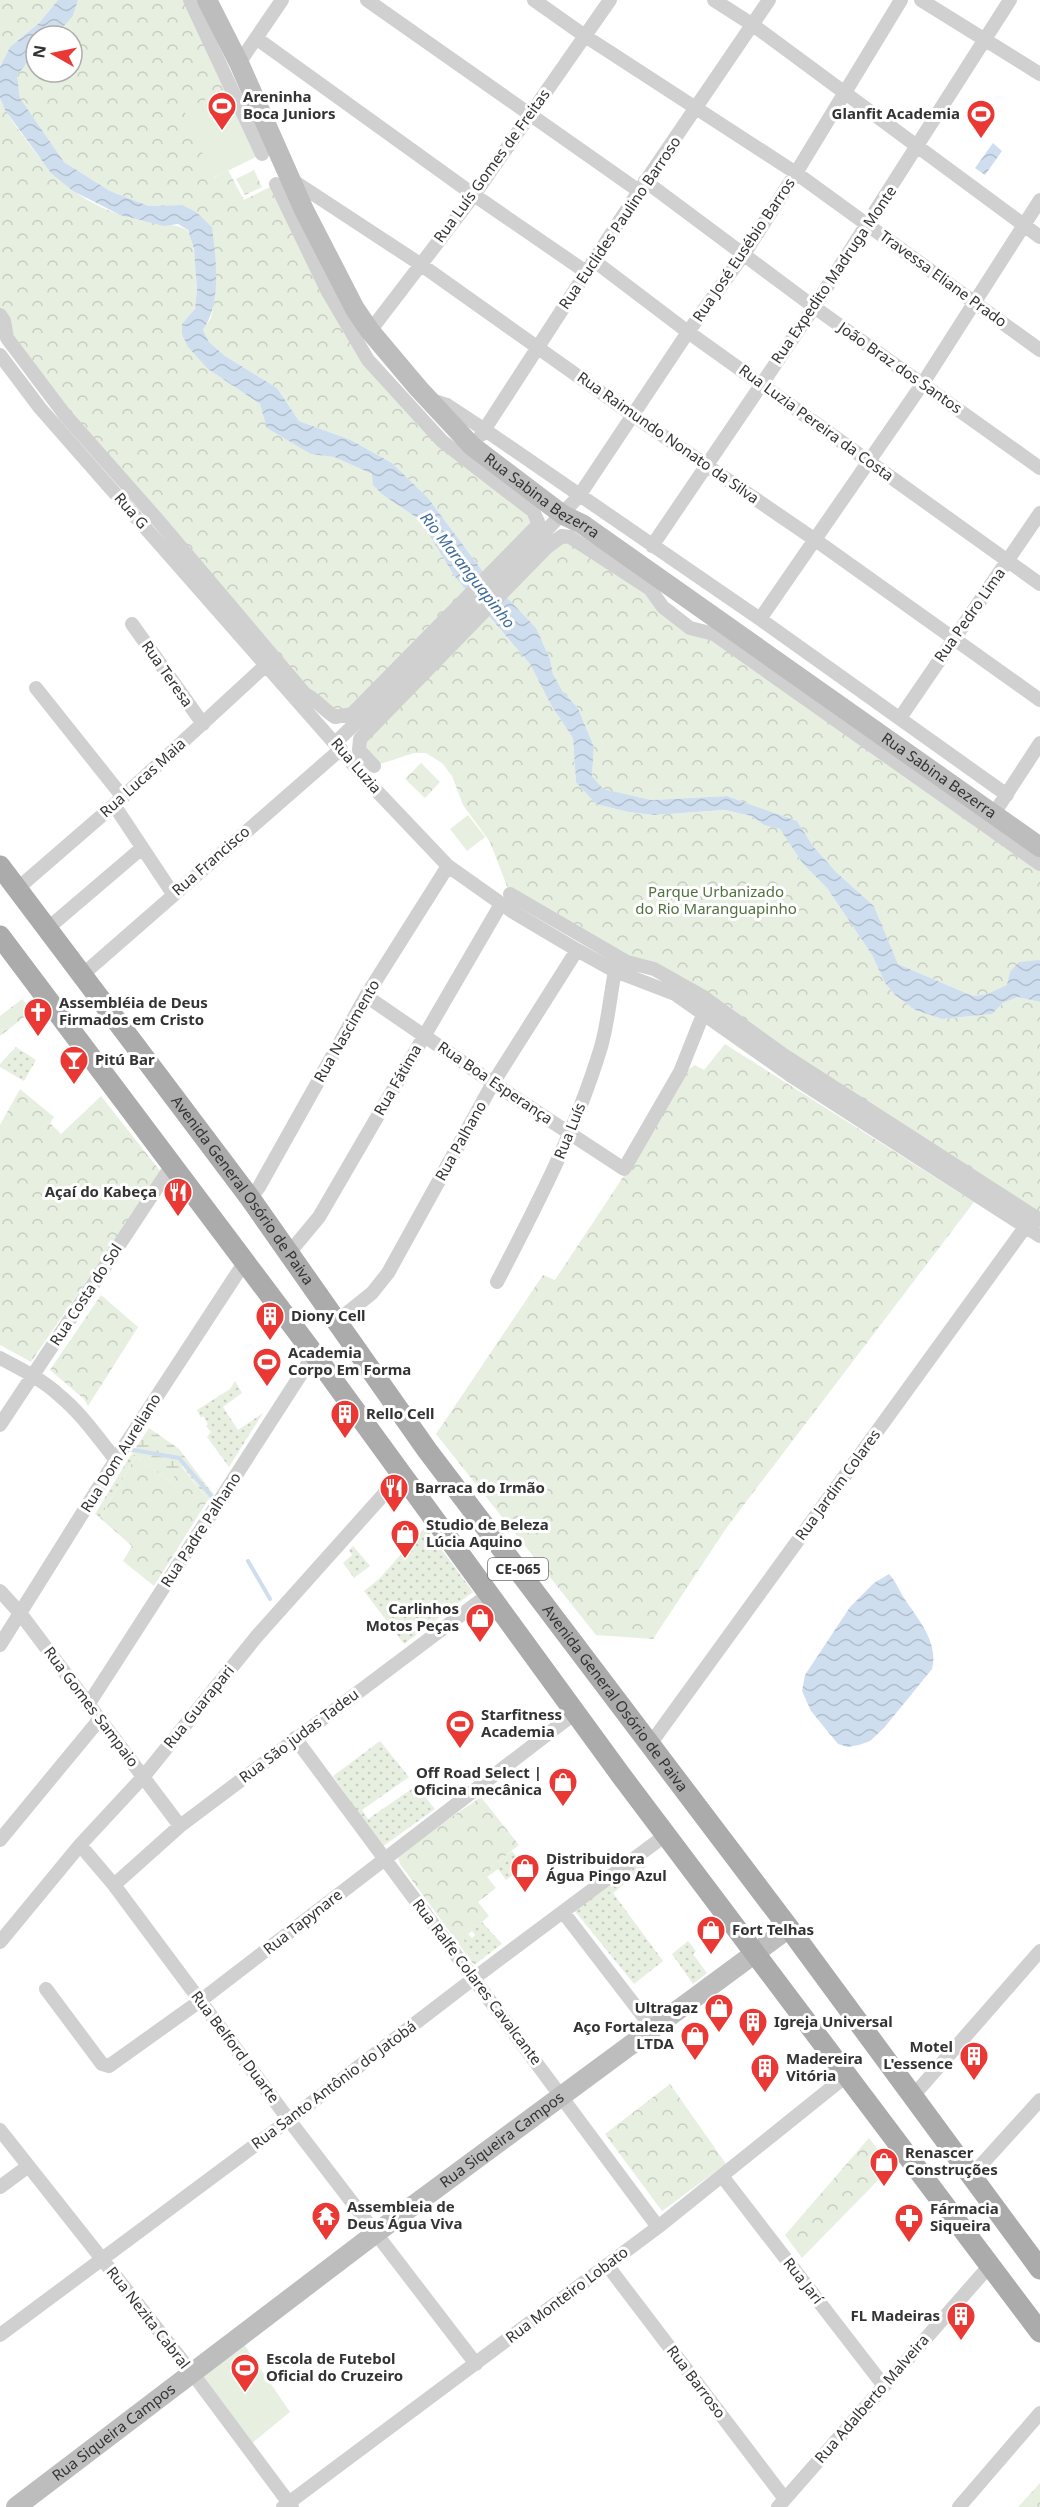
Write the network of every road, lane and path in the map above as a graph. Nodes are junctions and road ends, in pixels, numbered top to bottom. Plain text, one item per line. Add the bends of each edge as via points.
1 (190, 0) edge
2 (207, 0) edge
3 (282, 0) edge
4 (367, 0) edge
5 (534, 0) edge
6 (610, 0) edge
7 (714, 0) edge
8 (769, 0) edge
9 (901, 0) edge
10 (921, 0) edge
11 (1010, 0) edge
12 (753, 25) junction
13 (585, 36) junction
14 (256, 38) junction
15 (985, 40) junction
16 (239, 63) junction
17 (1040, 74) edge
18 (845, 93) junction
19 (697, 107) junction
20 (530, 115) junction
21 (919, 147) junction
22 (262, 154) dead end
23 (796, 172) junction
24 (284, 182) junction
25 (642, 186) junction
26 (474, 195) junction
27 (1040, 200) edge
28 (867, 224) junction
29 (1023, 226) junction
30 (1040, 237) edge
31 (744, 254) junction
32 (420, 264) junction
33 (590, 266) junction
34 (974, 303) junction
35 (814, 307) junction
36 (0, 315) edge
37 (370, 331) junction
38 (688, 332) junction
39 (538, 346) junction
40 (1040, 350) edge
41 (0, 355) edge
42 (762, 382) junction
43 (924, 383) junction
44 (429, 399) junction
45 (634, 416) junction
46 (485, 430) junction
47 (472, 446) junction
48 (869, 462) junction
49 (705, 465) junction
50 (1040, 468) edge
51 (579, 496) junction
52 (1040, 513) edge
53 (563, 514) junction
54 (814, 539) junction
55 (652, 546) junction
56 (528, 551) junction
57 (1007, 562) junction
58 (1040, 584) edge
59 (760, 619) junction
60 (132, 624) dead end
61 (953, 639) junction
62 (431, 650) junction
63 (266, 665) junction
64 (36, 688) dead end
65 (1040, 700) edge
66 (900, 718) junction
67 (202, 724) junction
68 (1040, 743) edge
69 (339, 746) junction
70 (374, 766) dead end
71 (1007, 795) junction
72 (118, 801) junction
73 (993, 814) junction
74 (1040, 847) edge
75 (142, 848) junction
76 (1040, 864) edge
77 (0, 866) edge
78 (448, 866) junction
79 (17, 889) junction
80 (173, 894) junction
81 (506, 899) junction
82 (47, 930) junction
83 (2, 944) edge
84 (577, 950) junction
85 (615, 971) junction
86 (81, 976) junction
87 (366, 996) junction
88 (704, 1012) junction
89 (424, 1035) junction
90 (493, 1083) junction
91 (571, 1134) junction
92 (172, 1165) junction
93 (250, 1198) junction
94 (1040, 1220) edge
95 (1026, 1226) junction
96 (1040, 1236) edge
97 (289, 1253) junction
98 (244, 1263) junction
99 (497, 1282) dead end
100 (336, 1322) junction
101 (314, 1354) junction
102 (0, 1358) edge
103 (33, 1376) junction
104 (0, 1425) edge
105 (116, 1461) junction
106 (401, 1475) junction
107 (0, 1591) edge
108 (489, 1594) junction
109 (20, 1613) junction
110 (0, 1645) edge
111 (87, 1704) junction
112 (575, 1713) junction
113 (99, 1720) junction
114 (295, 1738) junction
115 (651, 1743) junction
116 (144, 1776) junction
117 (180, 1826) junction
118 (667, 1834) junction
119 (0, 1840) edge
120 (80, 1845) junction
121 (386, 1858) junction
122 (114, 1885) junction
123 (563, 1912) junction
124 (789, 1928) junction
125 (0, 1942) edge
126 (755, 1953) junction
127 (1037, 1961) edge
128 (473, 1979) junction
129 (46, 1989) dead end
130 (200, 2001) junction
131 (653, 2028) junction
132 (846, 2076) junction
133 (562, 2096) junction
134 (913, 2096) junction
135 (1040, 2100) edge
136 (289, 2121) junction
137 (0, 2130) edge
138 (27, 2167) junction
139 (972, 2175) junction
140 (722, 2176) junction
141 (0, 2187) edge
142 (658, 2227) junction
143 (376, 2234) junction
144 (101, 2259) junction
145 (991, 2264) junction
146 (607, 2265) junction
147 (1040, 2268) edge
148 (1040, 2332) edge
149 (0, 2335) edge
150 (476, 2364) junction
151 (193, 2374) junction
152 (884, 2386) junction
153 (1040, 2413) edge
154 (781, 2503) edge
155 (288, 2505) edge
156 (16, 2507) edge
157 (959, 2507) edge

1 - 22 street
2 - 16 main road, Rua Sabina Bezerra
3 - 14 street
4 - 20 street, João Braz dos Santos
5 - 13 street, Travessa Eliane Prado
6 - 13 street, Rua Luís Gomes de Freitas
7 - 12 street
8 - 12 street, Rua Euclides Paulino Barroso
9 - 18 street, Rua José Eusébio Barros
10 - 15 street
11 - 15 street, Rua Expedito Madruga Monte
12 - 18 street
12 - 19 street, Rua Euclides Paulino Barroso
13 - 19 street, Travessa Eliane Prado
13 - 20 street, Rua Luís Gomes de Freitas
14 - 16 street
14 - 26 street, Rua Luzia Pereira da Costa
15 - 17 street
15 - 21 street, Rua Expedito Madruga Monte
16 - 24 main road, Rua Sabina Bezerra
18 - 21 street
18 - 23 street, Rua José Eusébio Barros
19 - 23 street, Travessa Eliane Prado
19 - 25 street, Rua Euclides Paulino Barroso
20 - 25 street, João Braz dos Santos
20 - 26 street, Rua Luís Gomes de Freitas
21 - 28 street, Rua Expedito Madruga Monte
21 - 29 street
23 - 28 street, Travessa Eliane Prado
23 - 31 street, Rua José Eusébio Barros
24 - 32 street, Rua Raimundo Nonato da Silva
24 - 37 main road, Rua Sabina Bezerra via 304,210
24 - 56 street via 328,292 368,360 442,441 533,511 537,516 536,527
25 - 31 street, João Braz dos Santos
25 - 33 street, Rua Euclides Paulino Barroso
26 - 32 street, Rua Luís Gomes de Freitas
26 - 33 street, Rua Luzia Pereira da Costa
27 - 29 street
28 - 34 street, Travessa Eliane Prado
28 - 35 street, Rua Expedito Madruga Monte
29 - 30 street
29 - 34 street
31 - 35 street, João Braz dos Santos
31 - 38 street, Rua José Eusébio Barros
32 - 37 street, Rua Luís Gomes de Freitas
32 - 39 street, Rua Raimundo Nonato da Silva
33 - 38 street, Rua Luzia Pereira da Costa
33 - 39 street, Rua Euclides Paulino Barroso
34 - 40 street, Travessa Eliane Prado
34 - 43 street
35 - 42 street, Rua Expedito Madruga Monte
35 - 43 street, João Braz dos Santos
36 - 62 street via 6,338 65,415 305,694 316,699 326,712 335,717 351,714
37 - 44 main road, Rua Sabina Bezerra
38 - 42 street, Rua Luzia Pereira da Costa
38 - 45 street, Rua José Eusébio Barros
39 - 45 street, Rua Raimundo Nonato da Silva
39 - 46 street, Rua Euclides Paulino Barroso
41 - 63 street, Rua G via 40,408
42 - 48 street, Rua Luzia Pereira da Costa
42 - 49 street, Rua Expedito Madruga Monte
43 - 48 street
43 - 50 street, João Braz dos Santos
44 - 46 street via 447,405
44 - 47 main road, Rua Sabina Bezerra
45 - 49 street, Rua Raimundo Nonato da Silva
45 - 51 street, Rua José Eusébio Barros
46 - 47 street, Rua Euclides Paulino Barroso
46 - 51 street
47 - 53 main road, Rua Sabina Bezerra
48 - 54 street
48 - 57 street, Rua Luzia Pereira da Costa
49 - 54 street, Rua Raimundo Nonato da Silva
49 - 55 street, Rua Expedito Madruga Monte
51 - 53 street, Rua José Eusébio Barros
51 - 55 street
52 - 57 street, Rua Pedro Lima
53 - 56 street, Rua Francisco
53 - 73 main road, Rua Sabina Bezerra
54 - 59 street
54 - 61 street, Rua Raimundo Nonato da Silva
55 - 59 street
56 - 62 street, Rua Francisco
56 - 76 street via 562,536 570,537 650,589 663,607 690,628 714,634
57 - 58 street, Rua Luzia Pereira da Costa
57 - 61 street, Rua Pedro Lima
59 - 66 street
60 - 67 street, Rua Teresa
61 - 65 street, Rua Raimundo Nonato da Silva
61 - 66 street, Rua Pedro Lima
62 - 69 street, Rua Francisco
62 - 70 street via 360,739 359,750
63 - 67 street, Rua Lucas Maia
63 - 69 street, Rua Luzia
64 - 72 street
66 - 71 street
67 - 72 street, Rua Lucas Maia
68 - 71 street
69 - 78 street, Rua Luzia
69 - 80 street, Rua Francisco
71 - 73 street
72 - 75 street
72 - 79 street, Rua Lucas Maia
73 - 74 main road, Rua Sabina Bezerra
75 - 80 street
75 - 82 street
77 - 79 main road, Avenida General Osório de Paiva / CE-065
78 - 81 street
78 - 87 street, Rua Nascimento
79 - 82 main road, Avenida General Osório de Paiva / CE-065
80 - 86 street, Rua Francisco
81 - 84 street
81 - 89 street, Rua Fátima
81 - 94 street via 702,996 785,1056
82 - 86 main road, Avenida General Osório de Paiva / CE-065
83 - 92 main road, CE-065
84 - 85 street
84 - 90 street, Rua Palhano
85 - 88 street via 675,994
85 - 91 street, Rua Luís via 601,1045
86 - 93 main road, Avenida General Osório de Paiva / CE-065
87 - 89 street, Rua Boa Esperança
87 - 93 street, Rua Nascimento
88 - 91 street, Rua Boa Esperança via 680,1072 624,1169
88 - 95 street via 790,1075
89 - 90 street, Rua Boa Esperança
89 - 97 street, Rua Fátima via 319,1217
90 - 91 street, Rua Boa Esperança
90 - 100 street, Rua Palhano via 388,1273 372,1293
91 - 99 street, Rua Luís
92 - 98 main road, CE-065
92 - 103 street, Rua Costa do Sol
93 - 97 main road, Avenida General Osório de Paiva / CE-065
95 - 96 street
95 - 115 street, Rua Jardim Colares
97 - 100 main road, Avenida General Osório de Paiva / CE-065
98 - 101 main road, CE-065
98 - 105 street, Rua Dom Aureliano
100 - 115 main road, Avenida General Osório de Paiva / CE-065 via 428,1450
101 - 106 main road, CE-065
101 - 111 street, Rua Padre Palhano
102 - 103 street
103 - 104 street, Rua Costa do Sol
103 - 105 street via 60,1395
105 - 109 street, Rua Dom Aureliano
106 - 108 main road, CE-065
106 - 116 street, Rua Guarapari via 257,1636
107 - 109 street, Rua Gomes Sampaio
108 - 112 main road, CE-065
108 - 114 street, Rua São judas Tadeu
109 - 110 street, Rua Dom Aureliano
109 - 111 street, Rua Gomes Sampaio
111 - 113 street, Rua Gomes Sampaio
112 - 118 main road, CE-065
112 - 121 street, Rua Tapynare
113 - 116 street, Rua Gomes Sampaio
113 - 119 street
114 - 117 street, Rua São judas Tadeu
114 - 121 street, Rua Ralfe Colares Cavalcante
115 - 124 main road, Avenida General Osório de Paiva / CE-065
116 - 117 street, Rua Gomes Sampaio
116 - 120 street, Rua Guarapari
117 - 122 street, Rua São judas Tadeu
118 - 123 street, Rua Santo Antônio do Jatobá
118 - 126 main road, CE-065
120 - 122 street, Rua Belford Duarte
120 - 125 street, Rua Guarapari
121 - 128 street, Rua Ralfe Colares Cavalcante
121 - 130 street, Rua Tapynare
122 - 130 street, Rua Belford Duarte
123 - 128 street, Rua Santo Antônio do Jatobá
123 - 131 street
124 - 126 main road, Rua Siqueira Campos
124 - 134 main road, Avenida General Osório de Paiva / CE-065
126 - 131 main road, Rua Siqueira Campos
126 - 132 main road, CE-065
127 - 134 street
128 - 133 street, Rua Ralfe Colares Cavalcante
128 - 136 street, Rua Santo Antônio do Jatobá
129 - 130 street, Rua Tapynare via 106,2067
130 - 136 street, Rua Belford Duarte
131 - 133 main road, Rua Siqueira Campos
132 - 140 street, Rua Monteiro Lobato
132 - 145 main road, CE-065
133 - 142 street, Rua Ralfe Colares Cavalcante
133 - 143 main road, Rua Siqueira Campos
134 - 139 main road, Avenida General Osório de Paiva / CE-065
135 - 139 street
136 - 143 street, Rua Belford Duarte
136 - 144 street, Rua Santo Antônio do Jatobá
137 - 138 street, Rua Nezita Cabral
138 - 141 street
138 - 144 street, Rua Nezita Cabral
139 - 147 main road, Avenida General Osório de Paiva / CE-065
140 - 142 street, Rua Monteiro Lobato
140 - 152 street, Rua Jarí
142 - 146 street, Rua Monteiro Lobato
143 - 150 street, Rua Belford Duarte
143 - 151 main road, Rua Siqueira Campos
144 - 149 street, Rua Santo Antônio do Jatobá
144 - 151 street, Rua Nezita Cabral
145 - 148 main road, CE-065
145 - 152 street, Rua Adalberto Malveira
146 - 150 street, Rua Monteiro Lobato
146 - 154 street, Rua Barroso
150 - 155 street, Rua Monteiro Lobato
151 - 155 street, Rua Nezita Cabral
151 - 156 main road, Rua Siqueira Campos
152 - 154 street, Rua Adalberto Malveira
153 - 157 street

